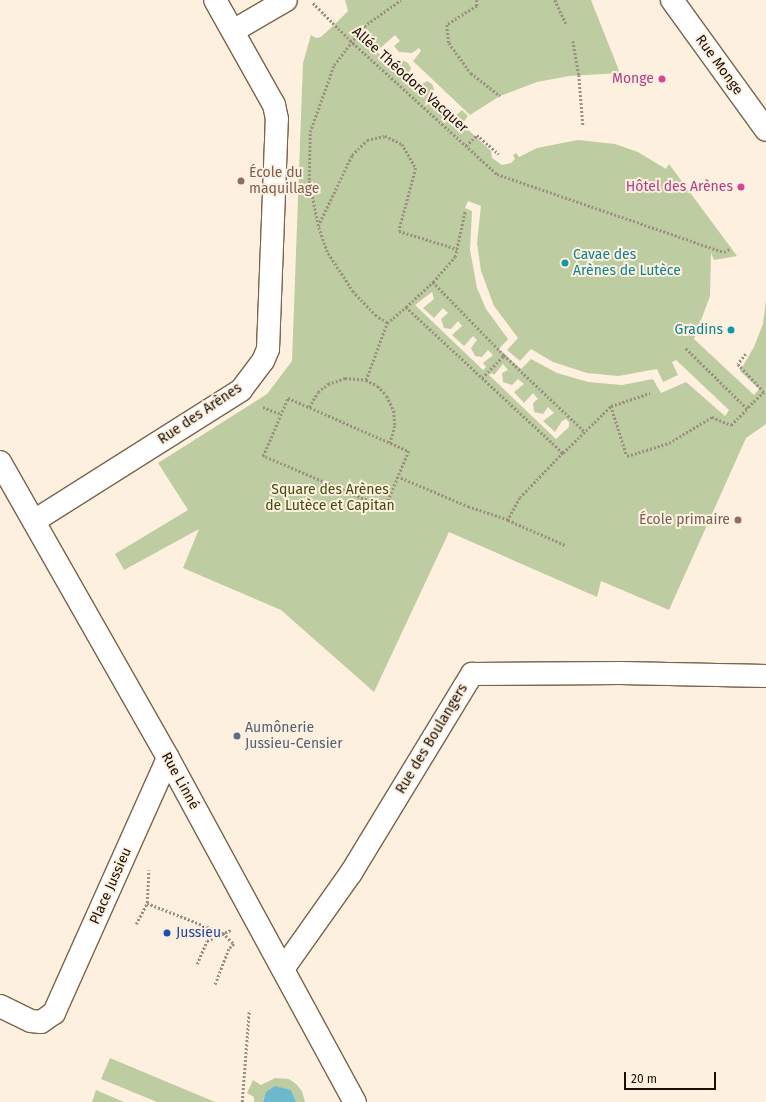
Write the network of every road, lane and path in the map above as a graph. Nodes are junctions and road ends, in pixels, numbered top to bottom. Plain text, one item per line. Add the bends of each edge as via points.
1 (215, 0) edge
2 (286, 0) edge
3 (310, 0) edge
4 (401, 0) edge
5 (477, 0) edge
6 (555, 0) edge
7 (672, 0) edge
8 (566, 24) dead end
9 (233, 31) junction
10 (573, 41) dead end
11 (353, 43) junction
12 (500, 96) dead end
13 (583, 125) dead end
14 (766, 130) edge
15 (466, 146) junction
16 (499, 154) dead end
17 (465, 211) dead end
18 (318, 226) junction
19 (731, 248) dead end
20 (457, 249) junction
21 (433, 282) junction
22 (406, 307) junction
23 (387, 323) junction
24 (686, 348) dead end
25 (746, 354) dead end
26 (504, 355) junction
27 (482, 378) junction
28 (366, 380) junction
29 (650, 393) dead end
30 (611, 406) junction
31 (309, 407) junction
32 (747, 409) junction
33 (584, 432) junction
34 (390, 443) junction
35 (563, 453) junction
36 (0, 462) edge
37 (398, 476) junction
38 (508, 520) junction
39 (34, 521) junction
40 (565, 545) dead end
41 (766, 676) edge
42 (168, 758) junction
43 (136, 924) dead end
44 (237, 928) dead end
45 (223, 933) junction
46 (197, 964) dead end
47 (283, 969) junction
48 (215, 985) dead end
49 (0, 1006) edge
50 (249, 1010) dead end
51 (242, 1102) edge
52 (355, 1102) edge

1 - 9 street
2 - 9 street
3 - 11 path, Allée Théodore Vacquer
4 - 11 path via 364,26
5 - 12 path via 477,6 446,25 449,43 471,73
6 - 8 path
7 - 14 street, Rue Monge
9 - 39 street, Rue des Arènes via 274,105 278,134 268,349 263,361 241,390
10 - 13 path
11 - 15 path, Allée Théodore Vacquer
11 - 18 path via 334,65 310,132 309,180
15 - 16 path via 477,134
15 - 19 path, Allée Théodore Vacquer via 497,174 724,252
17 - 20 path
18 - 20 path via 352,155 367,140 385,136 402,144 416,168 399,231
18 - 23 path via 327,252 338,272 376,316
20 - 21 path via 455,257
21 - 22 path
21 - 26 path
22 - 23 path
22 - 27 path
23 - 28 path
24 - 32 path
25 - 32 path via 738,364 764,392
26 - 27 path
26 - 33 path
27 - 35 path
28 - 31 path via 344,378 328,384 318,392
28 - 34 path via 378,386 387,396 394,412 395,426
29 - 30 path
30 - 32 path via 627,456 669,442 712,418 731,425
30 - 33 path
31 - 34 path
31 - 37 path via 288,398 263,456 385,508
33 - 35 path
34 - 37 path via 409,451
35 - 38 path via 520,498
36 - 39 street, Rue Linné
37 - 38 path via 469,507
38 - 40 path
39 - 42 street, Rue Linné
41 - 47 street, Rue des Boulangers via 620,673 472,674 351,873
42 - 47 street, Rue Linné
42 - 49 street, Place Jussieu via 54,1013 41,1022 31,1022
43 - 45 path via 147,903
44 - 45 path
45 - 46 path via 207,941
45 - 48 path via 234,944 229,949
47 - 52 street, Rue Linné
50 - 51 path

